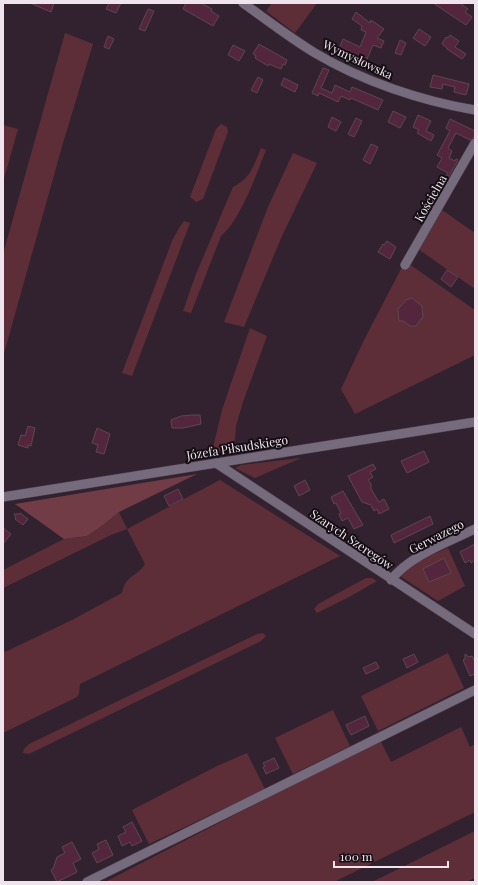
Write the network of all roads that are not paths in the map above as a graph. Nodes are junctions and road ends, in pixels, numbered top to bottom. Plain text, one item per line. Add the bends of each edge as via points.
1 (243, 3) edge
2 (475, 110) edge
3 (475, 143) edge
4 (405, 265) dead end
5 (475, 422) edge
6 (216, 463) junction
7 (3, 497) edge
8 (475, 529) edge
9 (391, 580) junction
10 (475, 634) edge
11 (475, 690) edge
12 (87, 882) edge

1 - 2 street, Wymysłowska via 291,38 340,66 400,92
3 - 4 street, Kościelna
5 - 6 street, Józefa Piłsudskiego
6 - 7 street, Józefa Piłsudskiego
6 - 9 street, Szarych Szeregów
8 - 9 street, Gerwazego via 416,559 399,570
9 - 10 street, Szarych Szeregów
11 - 12 street

